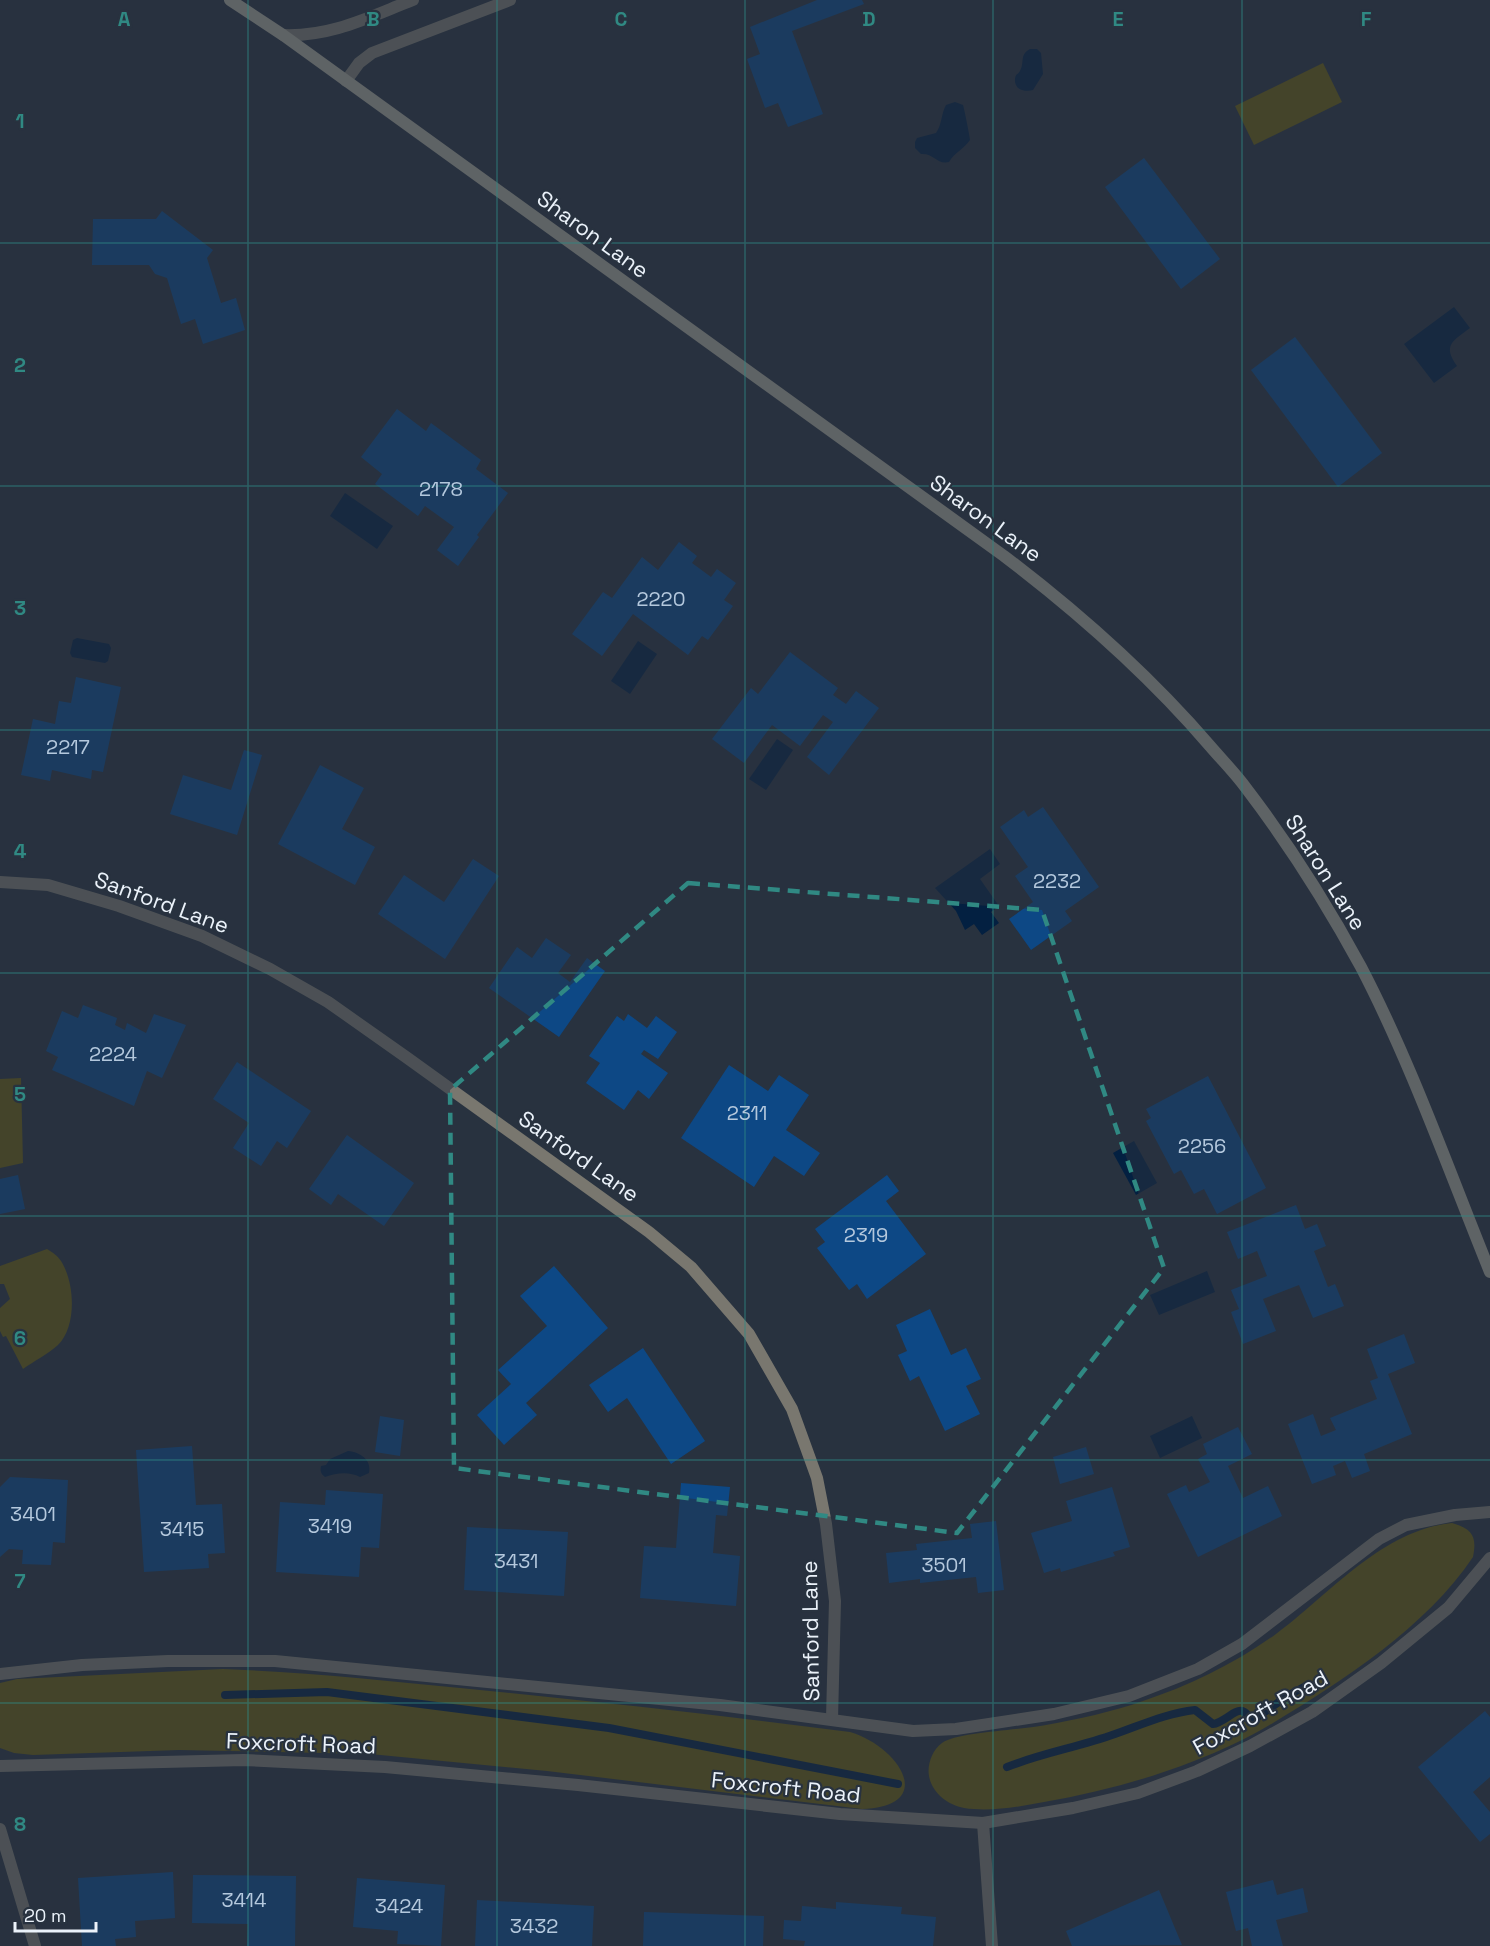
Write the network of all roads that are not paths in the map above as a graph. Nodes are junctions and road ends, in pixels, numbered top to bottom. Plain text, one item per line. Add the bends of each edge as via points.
1 (230, 0) edge
2 (413, 0) edge
3 (510, 0) edge
4 (283, 35) junction
5 (346, 81) junction
6 (0, 882) edge
7 (1490, 1272) edge
8 (1490, 1512) edge
9 (1490, 1558) edge
10 (0, 1674) edge
11 (832, 1719) junction
12 (0, 1766) edge
13 (983, 1823) junction
14 (0, 1829) edge
15 (35, 1946) edge
16 (992, 1946) edge

1 - 4 main road, Sharon Lane
2 - 4 street via 336,30
3 - 5 street via 372,53
4 - 5 main road, Sharon Lane
5 - 7 main road, Sharon Lane via 1004,556 1141,671 1246,787 1301,867 1360,966 1395,1038
6 - 11 street, Sanford Lane via 48,885 119,906 201,936 270,969 328,1002 406,1057 649,1232 690,1268 749,1334 792,1409 817,1478 835,1600
8 - 11 street via 1406,1525 1361,1551 1242,1644 1198,1669 1129,1696 1054,1714 956,1729 913,1731
9 - 13 street, Foxcroft Road via 1448,1608 1381,1663 1312,1712 1250,1746 1138,1793
10 - 11 street via 158,1661 275,1661
12 - 13 street, Foxcroft Road via 244,1760 385,1767 840,1814
13 - 16 street
14 - 15 street

